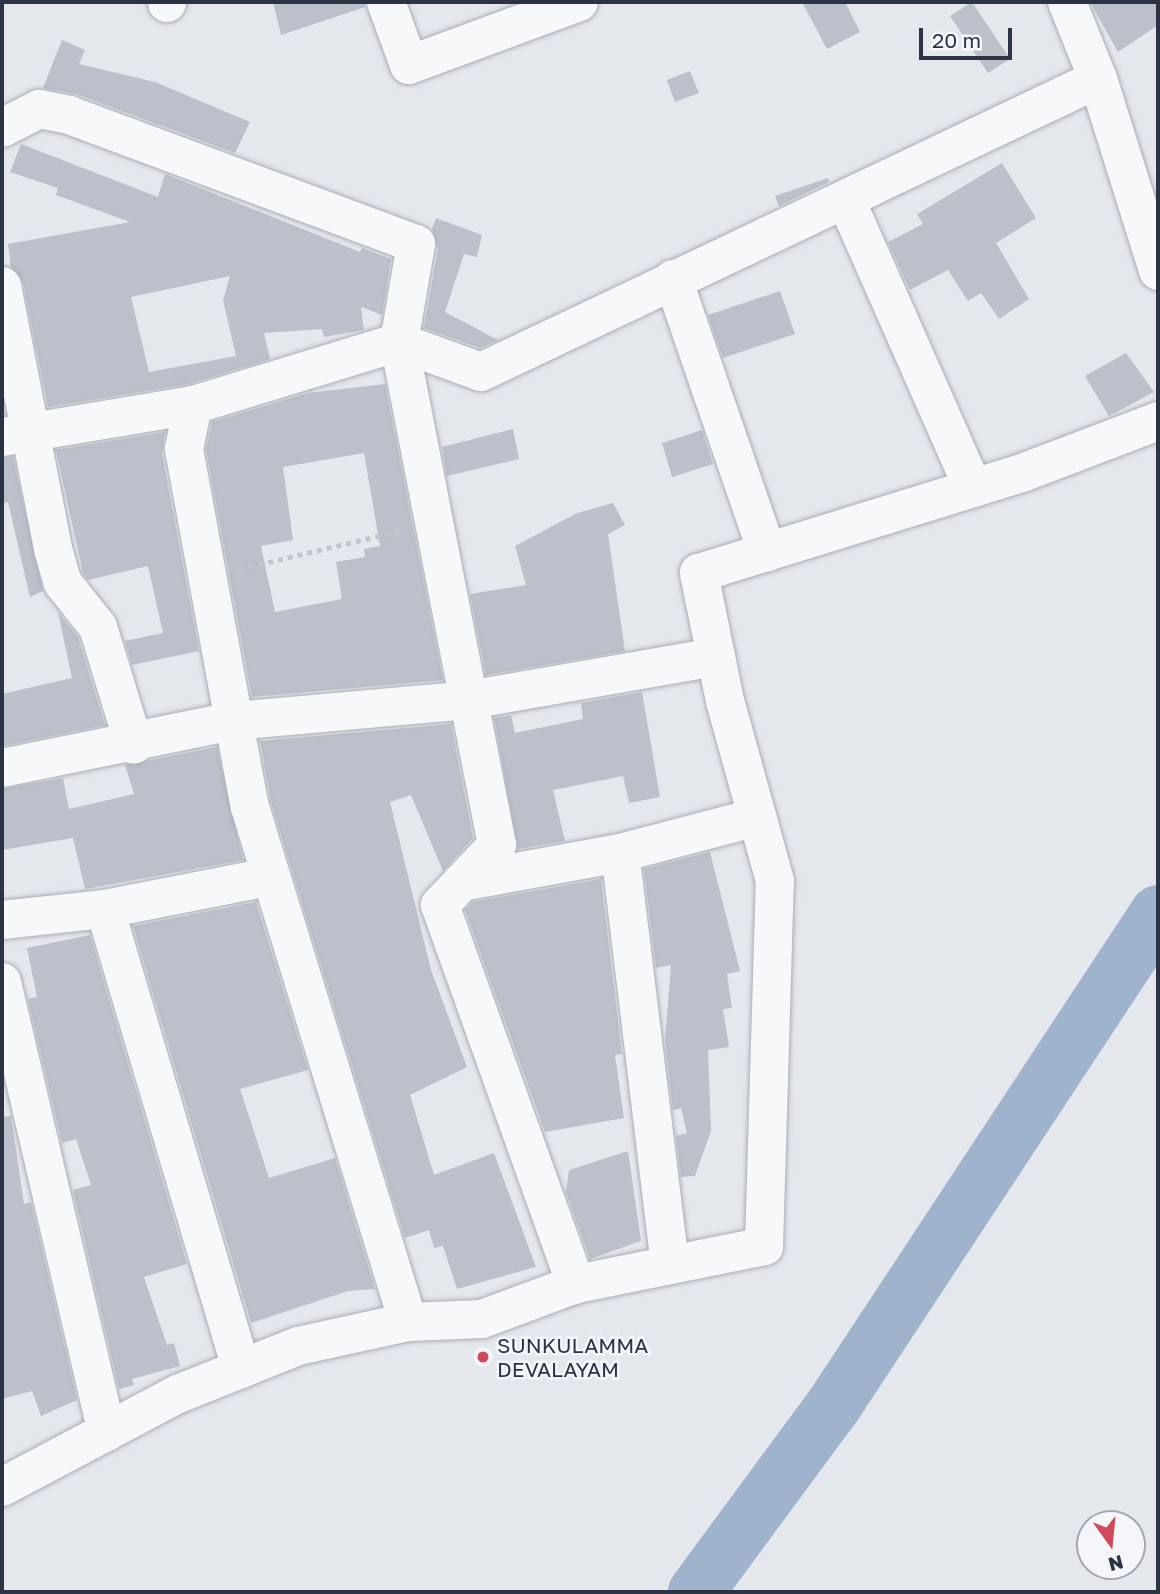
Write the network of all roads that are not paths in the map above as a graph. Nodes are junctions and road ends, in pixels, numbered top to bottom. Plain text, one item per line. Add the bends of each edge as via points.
1 (386, 2) edge
2 (579, 2) edge
3 (1067, 2) edge
4 (537, 9) edge
5 (1098, 79) junction
6 (2, 128) edge
7 (846, 200) junction
8 (1158, 271) edge
9 (673, 279) junction
10 (2, 286) edge
11 (399, 342) junction
12 (193, 405) junction
13 (1158, 421) edge
14 (17, 435) edge
15 (973, 488) junction
16 (767, 552) junction
17 (716, 657) junction
18 (469, 700) junction
19 (233, 721) junction
20 (134, 745) junction
21 (2, 768) edge
22 (757, 817) junction
23 (620, 853) junction
24 (268, 877) junction
25 (462, 882) junction
26 (105, 909) junction
27 (2, 920) edge
28 (2, 982) edge
29 (670, 1265) junction
30 (576, 1284) junction
31 (408, 1322) junction
32 (241, 1369) junction
33 (107, 1432) junction
34 (2, 1487) edge

1 - 4 street via 409,65
2 - 4 street
3 - 5 street
5 - 7 street
5 - 8 street
6 - 11 street via 39,110 69,116 416,244
7 - 9 street
7 - 15 street
9 - 11 street via 481,372
9 - 16 street
10 - 14 street
11 - 12 street
11 - 18 street
12 - 14 street
12 - 19 street via 184,450
13 - 15 street
14 - 20 street via 63,583 98,627
15 - 16 street
16 - 17 street via 699,573
17 - 18 street
17 - 22 street
18 - 19 street
18 - 25 street via 497,845
19 - 20 street
19 - 24 street
20 - 21 street
22 - 23 street
22 - 29 street via 775,881 764,1246
23 - 25 street
23 - 29 street
24 - 26 street
24 - 31 street
25 - 30 street via 440,905
26 - 27 street
26 - 32 street
28 - 33 street
29 - 30 street
30 - 31 street via 482,1319
31 - 32 street via 298,1346
32 - 33 street
33 - 34 street

